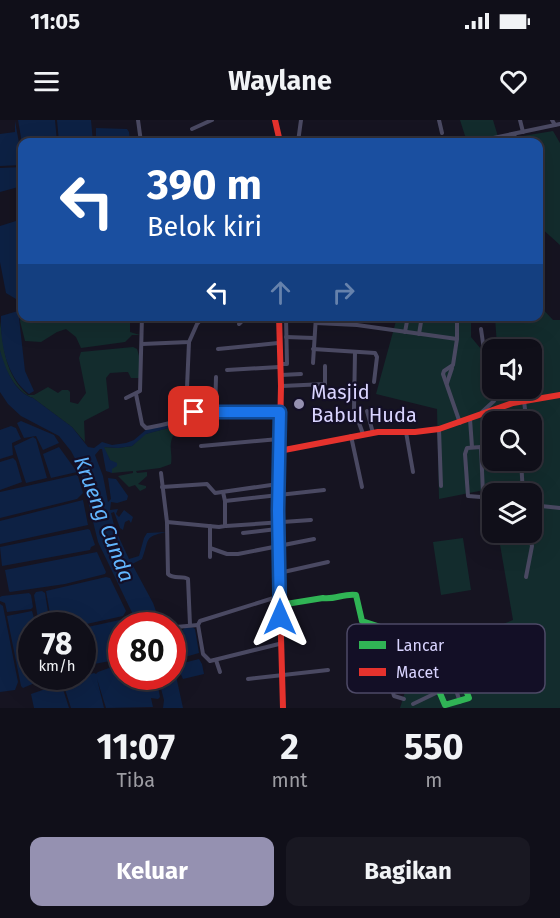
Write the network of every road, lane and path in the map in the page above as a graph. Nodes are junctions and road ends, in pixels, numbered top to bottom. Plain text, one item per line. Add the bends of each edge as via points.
1 (138, 120) edge
2 (213, 120) edge
3 (275, 120) edge
4 (281, 120) edge
5 (301, 120) edge
6 (439, 120) edge
7 (520, 120) edge
8 (552, 120) edge
9 (560, 124) edge
10 (555, 125) junction
11 (192, 129) dead end
12 (523, 132) junction
13 (442, 133) dead end
14 (514, 134) junction
15 (140, 138) edge
16 (282, 138) edge
17 (283, 138) edge
18 (299, 138) edge
19 (494, 138) edge
20 (515, 138) edge
21 (142, 321) edge
22 (200, 321) edge
23 (242, 321) edge
24 (279, 321) edge
25 (285, 321) edge
26 (407, 321) edge
27 (421, 321) edge
28 (457, 321) edge
29 (316, 323) joint
30 (239, 324) dead end
31 (481, 329) dead end
32 (405, 332) junction
33 (419, 334) junction
34 (314, 338) junction
35 (281, 339) junction
36 (457, 339) junction
37 (483, 339) edge
38 (189, 342) junction
39 (142, 344) junction
40 (218, 349) dead end
41 (313, 349) junction
42 (355, 352) junction
43 (313, 363) dead end
44 (280, 366) junction
45 (325, 366) dead end
46 (227, 370) dead end
47 (301, 374) dead end
48 (280, 375) junction
49 (216, 377) dead end
50 (374, 382) dead end
51 (281, 386) junction
52 (136, 394) junction
53 (560, 395) edge
54 (126, 398) dead end
55 (494, 399) edge
56 (524, 400) junction
57 (525, 409) edge
58 (367, 411) dead end
59 (194, 412) dead end
60 (207, 412) junction
61 (215, 412) junction
62 (280, 412) junction
63 (480, 416) junction
64 (470, 419) junction
65 (208, 422) dead end
66 (460, 423) junction
67 (439, 429) junction
68 (406, 432) junction
69 (373, 433) junction
70 (363, 434) junction
71 (351, 436) junction
72 (279, 439) junction
73 (201, 446) dead end
74 (472, 447) junction
75 (481, 447) joint
76 (279, 451) junction
77 (161, 472) dead end
78 (414, 472) dead end
79 (278, 484) junction
80 (441, 486) dead end
81 (162, 487) junction
82 (362, 487) dead end
83 (324, 490) dead end
84 (223, 492) junction
85 (278, 496) junction
86 (225, 501) junction
87 (542, 506) edge
88 (560, 508) edge
89 (311, 520) dead end
90 (167, 522) junction
91 (278, 525) junction
92 (210, 526) junction
93 (225, 526) junction
94 (243, 533) dead end
95 (314, 539) dead end
96 (531, 543) edge
97 (278, 546) junction
98 (210, 548) junction
99 (210, 557) dead end
100 (328, 562) dead end
101 (279, 573) junction
102 (526, 577) dead end
103 (280, 596) junction
104 (280, 605) junction
105 (372, 624) edge
106 (190, 625) junction
107 (198, 625) junction
108 (186, 626) edge
109 (280, 644) junction
110 (216, 660) junction
111 (328, 670) dead end
112 (220, 672) dead end
113 (281, 676) junction
114 (248, 680) dead end
115 (393, 693) edge
116 (431, 693) edge
117 (441, 693) edge
118 (457, 693) edge
119 (468, 693) edge
120 (404, 699) dead end
121 (460, 702) junction
122 (413, 704) dead end
123 (283, 707) edge
124 (274, 708) edge

1 - 15 street
2 - 11 street
3 - 16 main road
4 - 17 main road
5 - 18 street
6 - 13 street
7 - 12 street
8 - 10 street
9 - 10 street
10 - 12 street
12 - 14 street
14 - 19 street
14 - 20 street
21 - 39 street
22 - 38 street
23 - 30 street
24 - 35 main road
25 - 35 street
26 - 32 street
27 - 33 street
28 - 36 street
29 - 32 street
29 - 34 street
31 - 37 street
32 - 33 street
33 - 36 street
34 - 35 street
34 - 41 street
35 - 40 street
35 - 44 main road
36 - 66 street via 452,367 444,371
38 - 39 street
38 - 52 street via 183,417 146,428
39 - 52 street via 140,391
41 - 42 street
41 - 43 street
42 - 50 street via 376,355
42 - 70 street via 354,409
44 - 46 street
44 - 48 main road
45 - 51 street via 325,384
47 - 48 street
48 - 51 main road
49 - 61 street
51 - 62 main road
52 - 54 street
53 - 56 main road
55 - 63 street
56 - 57 street
56 - 63 main road
58 - 69 street
59 - 60 street
60 - 61 street
60 - 65 street
61 - 62 street
62 - 72 main road
63 - 64 main road
64 - 66 main road
64 - 74 street
66 - 67 main road
67 - 68 main road
67 - 80 street
68 - 69 main road
68 - 78 street
69 - 70 main road
70 - 71 main road
71 - 76 main road
71 - 82 street
72 - 73 street
72 - 76 main road
74 - 75 street
74 - 75 street via 467,448 464,461 468,496 481,497
76 - 79 main road
77 - 81 street
79 - 84 street
79 - 85 main road
81 - 84 street via 207,484 213,492
81 - 90 street
83 - 85 street
84 - 86 street
85 - 86 street
85 - 91 main road
86 - 93 street
87 - 88 street
89 - 91 street
90 - 92 street
90 - 106 street via 168,574 188,579
91 - 93 street
91 - 94 street
91 - 97 main road
92 - 93 street
92 - 98 street
95 - 97 street
96 - 102 street
97 - 98 street via 232,554
97 - 101 main road
98 - 99 street
100 - 101 street
101 - 103 main road
103 - 104 main road
103 - 107 street via 200,621
104 - 105 main road via 354,594 363,621
104 - 109 main road
106 - 107 street
106 - 108 street
107 - 110 street via 203,654 210,661
109 - 110 street
109 - 113 main road
110 - 112 street
111 - 113 street
113 - 114 street
113 - 123 main road
115 - 120 street
116 - 122 street
117 - 121 main road via 445,705
118 - 121 street
119 - 121 main road via 469,698
123 - 124 street

